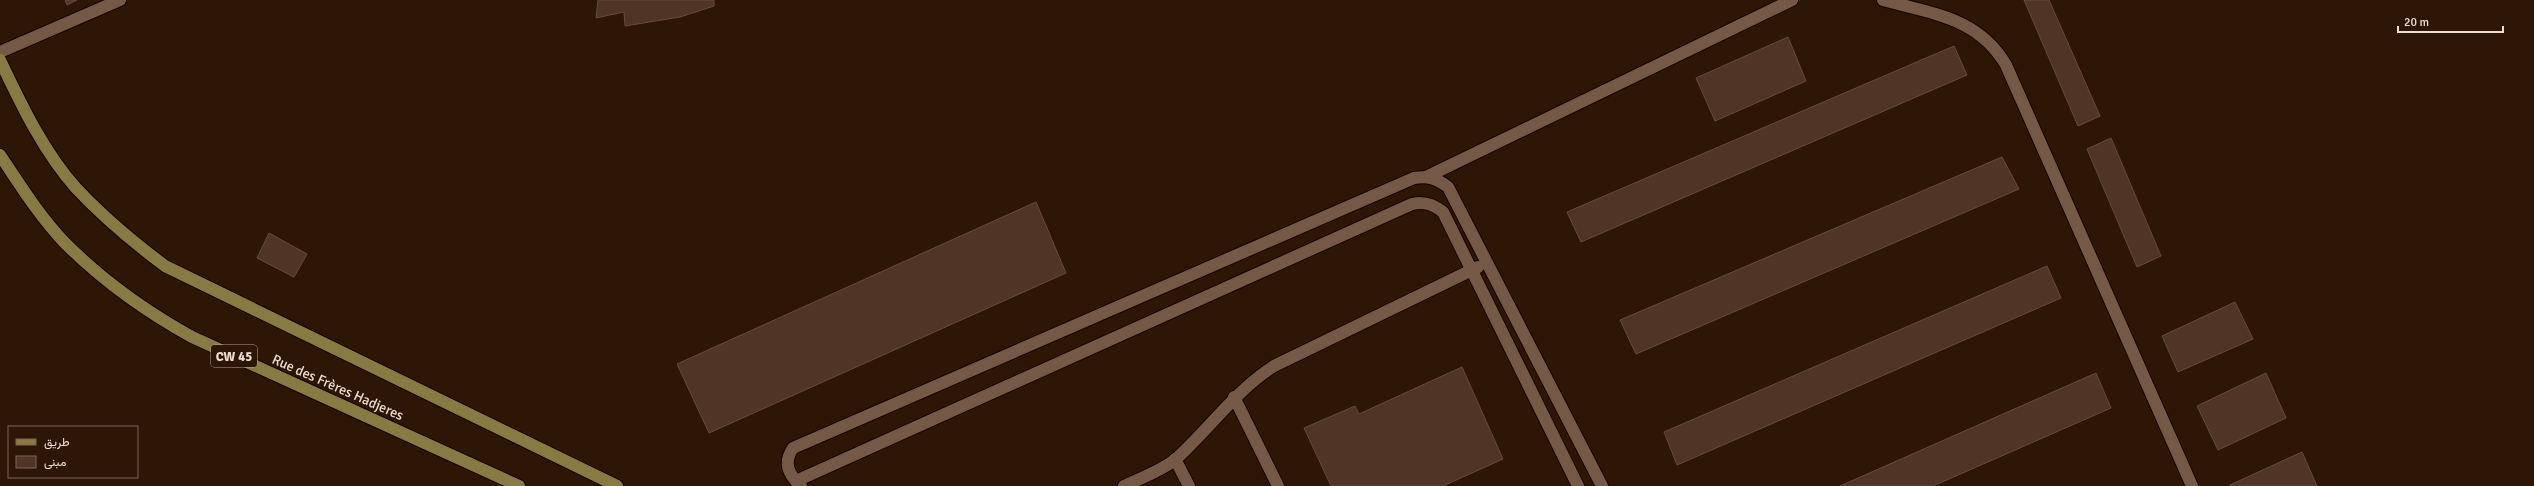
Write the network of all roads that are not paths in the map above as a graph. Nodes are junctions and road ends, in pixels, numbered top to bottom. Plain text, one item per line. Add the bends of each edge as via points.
1 (120, 0) edge
2 (1792, 0) edge
3 (1882, 0) edge
4 (0, 52) edge
5 (0, 60) edge
6 (0, 155) edge
7 (1426, 177) junction
8 (1488, 263) junction
9 (1472, 270) junction
10 (1234, 397) junction
11 (1175, 459) junction
12 (798, 484) edge
13 (519, 486) edge
14 (617, 486) edge
15 (1124, 486) edge
16 (1189, 486) edge
17 (1278, 486) edge
18 (1578, 486) edge
19 (1601, 486) edge
20 (2192, 486) edge

1 - 4 lane
2 - 7 lane
3 - 20 lane via 1963,23 1981,34 1997,50 2006,65
5 - 14 main road via 43,142 75,187 121,232 165,266
6 - 13 main road, Rue des Frères Hadjeres / CW 45 via 29,200 65,243 105,280 148,312 192,337
7 - 8 lane via 1438,180 1448,187
7 - 12 lane via 1414,178 793,448 786,463 789,474
8 - 9 lane
8 - 19 lane
9 - 10 lane via 1274,366
9 - 12 lane via 1443,212 1434,205 1420,202 1412,204
9 - 18 lane
10 - 11 lane
10 - 17 lane
11 - 15 lane
11 - 16 lane

